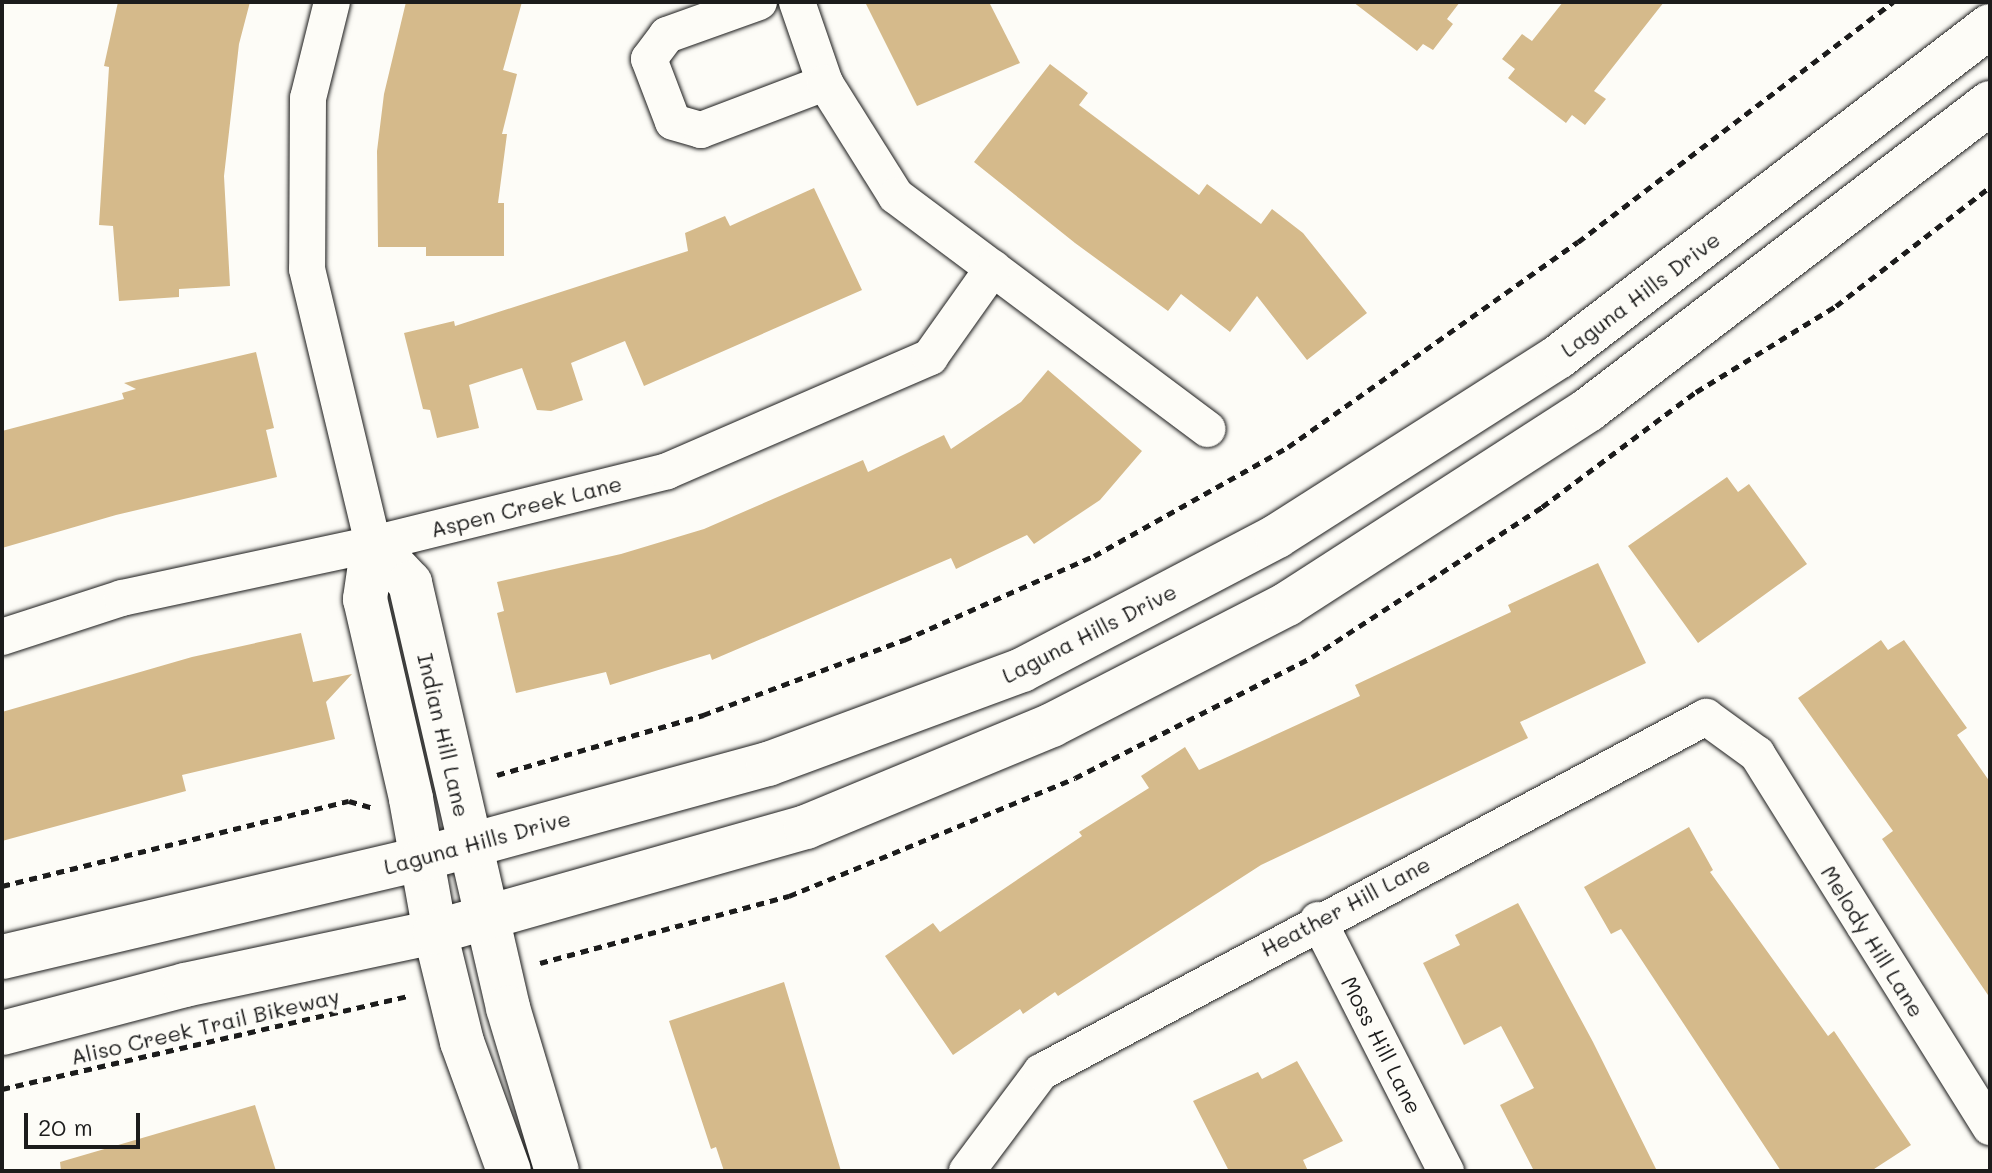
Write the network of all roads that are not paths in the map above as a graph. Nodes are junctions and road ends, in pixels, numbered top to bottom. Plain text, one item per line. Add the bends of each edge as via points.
1 (332, 2) edge
2 (759, 2) edge
3 (797, 2) edge
4 (1990, 26) edge
5 (825, 83) junction
6 (1990, 103) edge
7 (993, 268) junction
8 (1208, 429) dead end
9 (373, 544) junction
10 (2, 637) edge
11 (1757, 754) joint
12 (470, 845) junction
13 (424, 858) junction
14 (488, 918) junction
15 (1318, 920) junction
16 (435, 932) junction
17 (2, 957) edge
18 (2, 1033) edge
19 (1990, 1127) edge
20 (509, 1171) edge
21 (557, 1171) edge
22 (967, 1171) edge
23 (1446, 1171) edge

1 - 9 street, Indian Hill Lane via 308,98 307,269
2 - 5 street via 667,35 649,59 673,122 701,130
3 - 5 street
4 - 12 main road, Laguna Hills Drive via 1558,357 1277,536 1022,670 768,764
5 - 7 street via 896,196
6 - 14 main road via 1588,410 1287,604 1052,725 806,827
7 - 8 street
7 - 9 street, Aspen Creek Lane via 930,357 667,471
9 - 10 street, Aspen Creek Lane via 122,598
9 - 12 main road, Indian Hill Lane via 410,583
9 - 13 main road, Indian Hill Lane via 365,599
11 - 15 street, Heather Hill Lane via 1706,717
11 - 19 street, Melody Hill Lane
12 - 13 main road, Laguna Hills Drive
12 - 14 main road, Indian Hill Lane
13 - 16 main road, Indian Hill Lane
13 - 17 main road, Laguna Hills Drive
14 - 16 main road
14 - 21 main road, Indian Hill Lane via 508,1008
15 - 22 street, Heather Hill Lane via 1041,1072
15 - 23 street, Moss Hill Lane
16 - 18 main road via 185,985
16 - 20 main road, Indian Hill Lane via 462,1042

